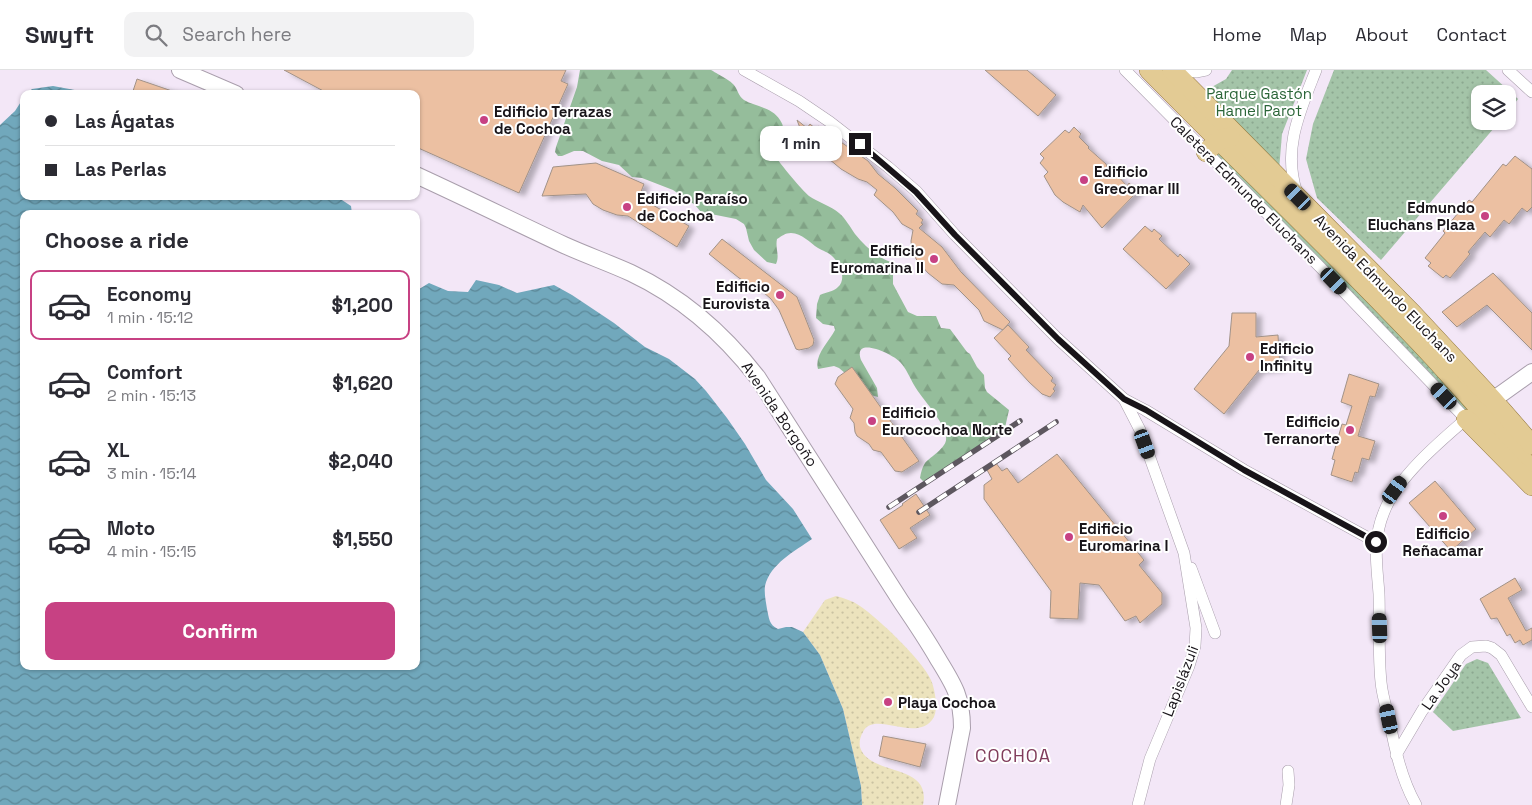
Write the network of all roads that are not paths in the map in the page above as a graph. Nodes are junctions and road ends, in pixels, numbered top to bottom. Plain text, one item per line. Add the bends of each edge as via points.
1 (180, 70) edge
2 (744, 70) edge
3 (1125, 70) edge
4 (1149, 70) edge
5 (1172, 70) edge
6 (1180, 70) edge
7 (1206, 70) edge
8 (1316, 70) edge
9 (1508, 70) edge
10 (227, 90) edge
11 (1532, 92) edge
12 (1239, 137) junction
13 (1213, 146) junction
14 (420, 177) edge
15 (1298, 197) junction
16 (1532, 372) edge
17 (1124, 399) junction
18 (1480, 409) junction
19 (1532, 445) edge
20 (1532, 471) edge
21 (1532, 486) edge
22 (1376, 542) junction
23 (1184, 553) junction
24 (1215, 633) dead end
25 (1532, 707) edge
26 (1396, 755) junction
27 (1288, 771) dead end
28 (947, 805) edge
29 (1138, 805) edge
30 (1286, 805) edge
31 (1416, 805) edge

1 - 10 main road
2 - 17 street via 822,117 888,167 1058,339
3 - 13 street, Caletera Edmundo Eluchans
4 - 13 main road, Avenida Edmundo Eluchans
5 - 12 main road, Avenida Edmundo Eluchans
6 - 7 street
8 - 15 street via 1293,132 1291,162
9 - 11 street
12 - 13 main road via 1228,137
12 - 15 main road, Avenida Edmundo Eluchans
13 - 18 main road, Avenida Edmundo Eluchans via 1401,322
14 - 28 main road, Avenida Borgoño via 660,288 697,314 745,360 926,638 956,690 962,728
15 - 18 main road, Avenida Edmundo Eluchans via 1413,314
16 - 18 main road
17 - 22 street via 1244,470
17 - 23 street, Lapislázuli via 1140,430
18 - 19 main road, Avenida Edmundo Eluchans
18 - 20 main road, Avenida Edmundo Eluchans
18 - 21 main road
18 - 22 street via 1401,482 1383,513
22 - 26 street via 1381,683
23 - 24 street, Lapislázuli
23 - 29 street, Lapislázuli via 1196,628 1195,646 1150,759
25 - 26 street, La Joya via 1501,655 1486,646 1472,647 1461,656 1422,711
26 - 31 street
27 - 30 street

